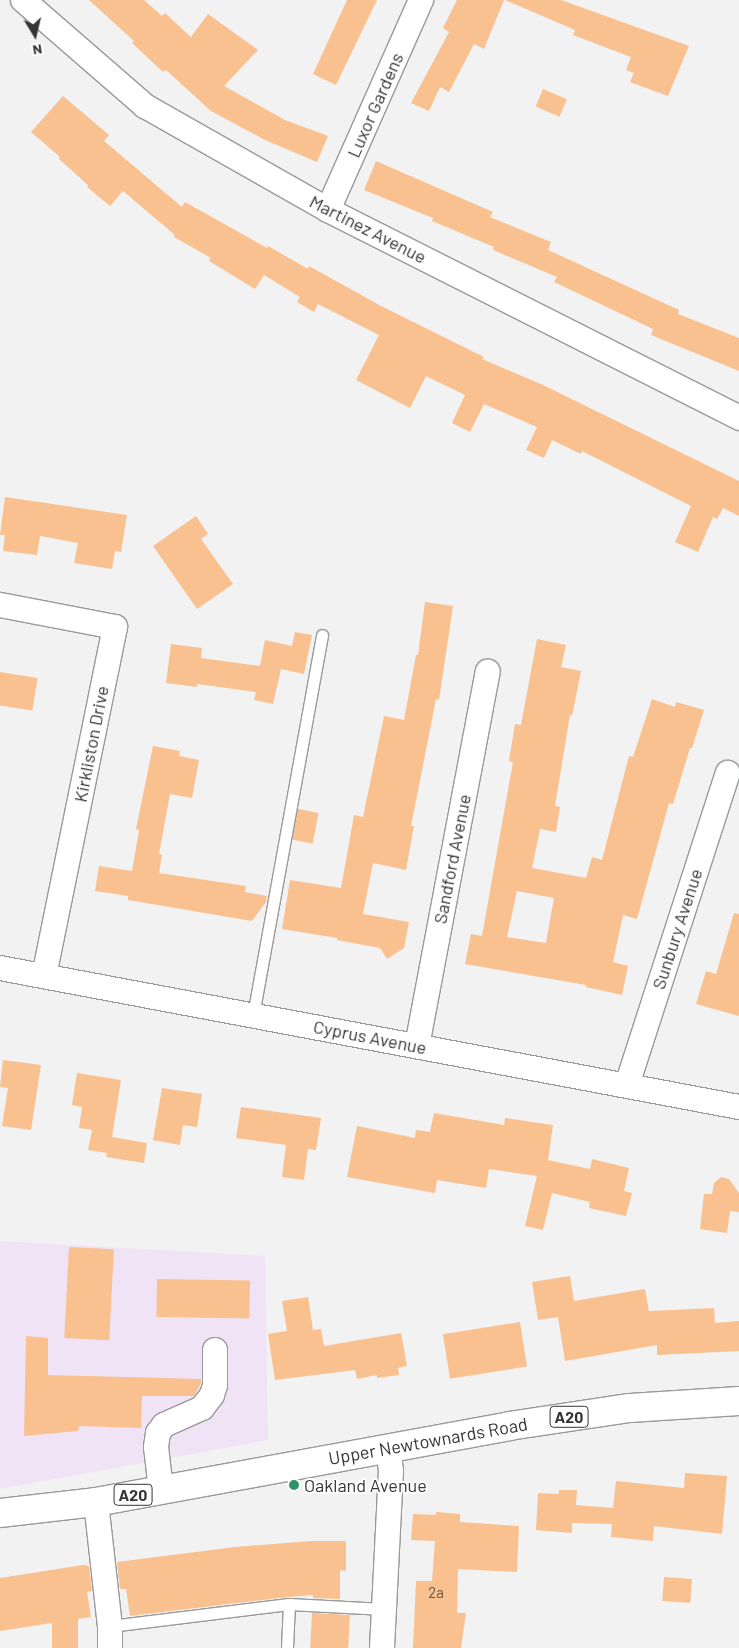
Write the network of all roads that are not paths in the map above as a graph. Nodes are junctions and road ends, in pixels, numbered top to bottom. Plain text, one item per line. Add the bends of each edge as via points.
1 (23, 0) edge
2 (421, 0) edge
3 (328, 210) junction
4 (739, 418) edge
5 (0, 605) edge
6 (322, 635) dead end
7 (488, 672) dead end
8 (728, 773) dead end
9 (0, 968) edge
10 (44, 976) junction
11 (253, 1015) junction
12 (417, 1046) junction
13 (627, 1085) junction
14 (739, 1107) edge
15 (214, 1350) dead end
16 (739, 1401) edge
17 (388, 1448) junction
18 (160, 1490) junction
19 (96, 1502) junction
20 (0, 1513) edge
21 (289, 1604) junction
22 (384, 1609) junction
23 (110, 1637) edge
24 (287, 1648) edge
25 (382, 1648) edge

1 - 3 street, Martinez Avenue via 145,106
2 - 3 street, Luxor Gardens
3 - 4 street, Martinez Avenue
5 - 10 street, Kirkliston Drive via 115,627
6 - 11 lane
7 - 12 street, Sandford Avenue
8 - 13 street, Sunbury Avenue
9 - 10 street, Cyprus Avenue
10 - 11 street, Cyprus Avenue
11 - 12 street, Cyprus Avenue
12 - 13 street, Cyprus Avenue
13 - 14 street, Cyprus Avenue
15 - 18 street via 215,1385 212,1395 202,1408 164,1425 158,1433
16 - 17 main road, Upper Newtownards Road / A20 via 630,1408
17 - 18 main road, Upper Newtownards Road / A20
17 - 22 street via 391,1471
18 - 19 main road, Upper Newtownards Road / A20
19 - 20 main road, Upper Newtownards Road / A20
19 - 23 street
21 - 22 lane
21 - 23 lane
21 - 24 lane
22 - 25 street

